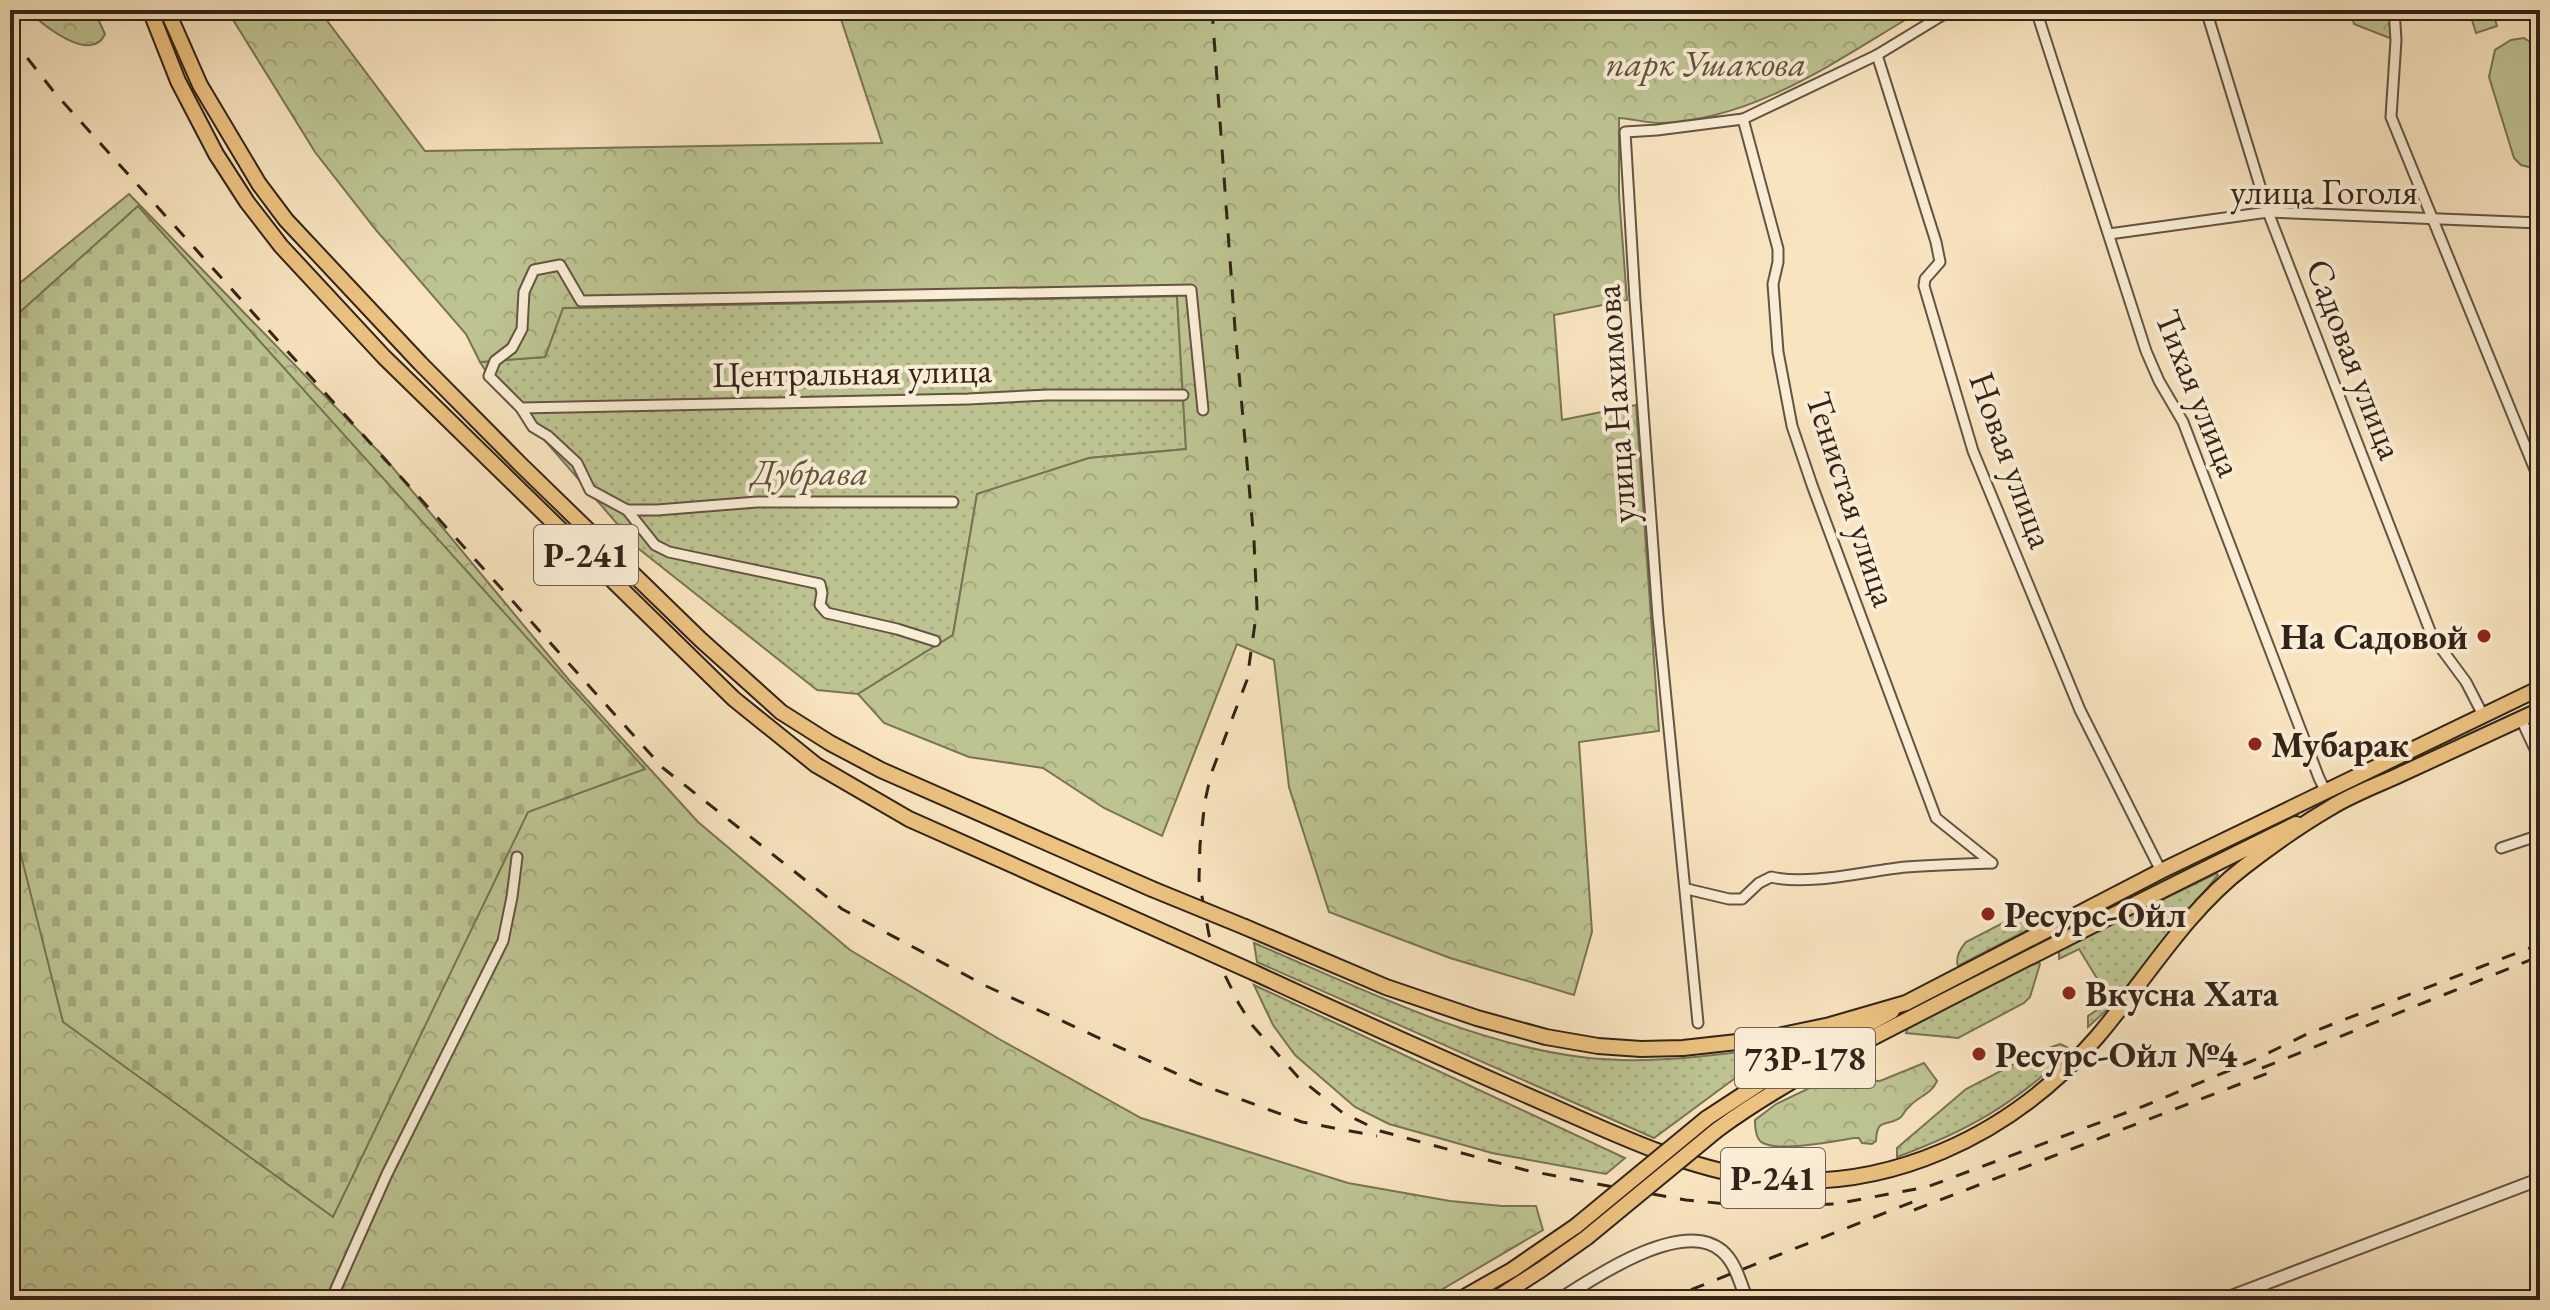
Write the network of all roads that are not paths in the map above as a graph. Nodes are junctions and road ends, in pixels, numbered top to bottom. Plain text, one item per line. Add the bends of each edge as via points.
1 (150, 10) edge
2 (167, 10) edge
3 (1951, 10) edge
4 (2036, 10) edge
5 (2206, 10) edge
6 (2394, 10) edge
7 (1877, 55) junction
8 (1743, 119) junction
9 (2268, 212) junction
10 (2432, 218) junction
11 (2540, 223) edge
12 (2109, 234) junction
13 (1183, 395) dead end
14 (521, 408) junction
15 (1203, 410) dead end
16 (2540, 482) edge
17 (953, 502) dead end
18 (627, 510) junction
19 (935, 641) dead end
20 (2540, 688) edge
21 (2540, 710) edge
22 (2483, 715) junction
23 (2521, 719) junction
24 (2540, 760) edge
25 (2326, 792) junction
26 (2332, 806) junction
27 (2540, 835) edge
28 (2501, 848) dead end
29 (517, 857) dead end
30 (2161, 871) junction
31 (1687, 889) junction
32 (1906, 1003) junction
33 (1698, 1023) dead end
34 (1712, 1124) junction
35 (2540, 1179) edge
36 (2258, 1286) junction
37 (331, 1300) edge
38 (1459, 1300) edge
39 (1494, 1300) edge
40 (1559, 1300) edge
41 (1747, 1300) edge
42 (2222, 1300) edge
43 (2263, 1300) edge

1 - 26 main road, Р-241, bridge via 178,81 216,154 281,246 384,357 734,699 816,765 909,819 1609,1131 1704,1167 1754,1177 1854,1177 1952,1149 1992,1127 2066,1070 2211,897
2 - 32 main road, Р-241, bridge via 235,147 286,220 420,363 701,640 781,712 830,743 1152,889 1386,987 1546,1037 1598,1046 1683,1048 1764,1039
3 - 7 street, улица Нахимова
4 - 12 street, Тихая улица
5 - 9 street, Садовая улица
6 - 10 street via 2391,117
7 - 8 street, улица Нахимова
7 - 30 street, Новая улица via 1936,242 1940,262 1924,286 1973,451 2080,710
8 - 31 street, улица Нахимова via 1625,132 1658,617
8 - 31 street, Тенистая улица via 1778,249 1773,284 1778,352 1792,426 1936,818 1992,863 1786,881 1771,877 1742,899
9 - 10 street, улица Гоголя
9 - 12 street, улица Гоголя
9 - 22 street, Садовая улица via 2432,636
10 - 11 street, улица Гоголя
10 - 16 street
12 - 25 street, Тихая улица via 2146,351 2183,422
13 - 14 street, Центральная улица
14 - 15 street via 489,376 522,329 524,292 534,270 560,265 581,301 1191,290
14 - 18 street via 533,427 577,463 590,490
17 - 18 street via 757,502
18 - 19 street via 655,545 669,552 820,584 820,605 827,613
20 - 22 main road, Р-241
21 - 23 main road, Р-241
22 - 25 main road, Р-241
23 - 24 street
23 - 26 main road, Р-241
25 - 30 main road, Р-241
26 - 34 main road, 73Р-178 via 2057,942
27 - 28 street
29 - 37 street via 503,941
30 - 32 main road, Р-241
31 - 33 street, улица Нахимова
32 - 34 main road, 73Р-178 via 1762,1082
34 - 38 main road, 73Р-178, bridge via 1576,1226
34 - 39 main road, 73Р-178, bridge via 1586,1238
35 - 36 street
36 - 42 street
36 - 43 street
40 - 41 street via 1626,1259 1689,1242 1721,1249

